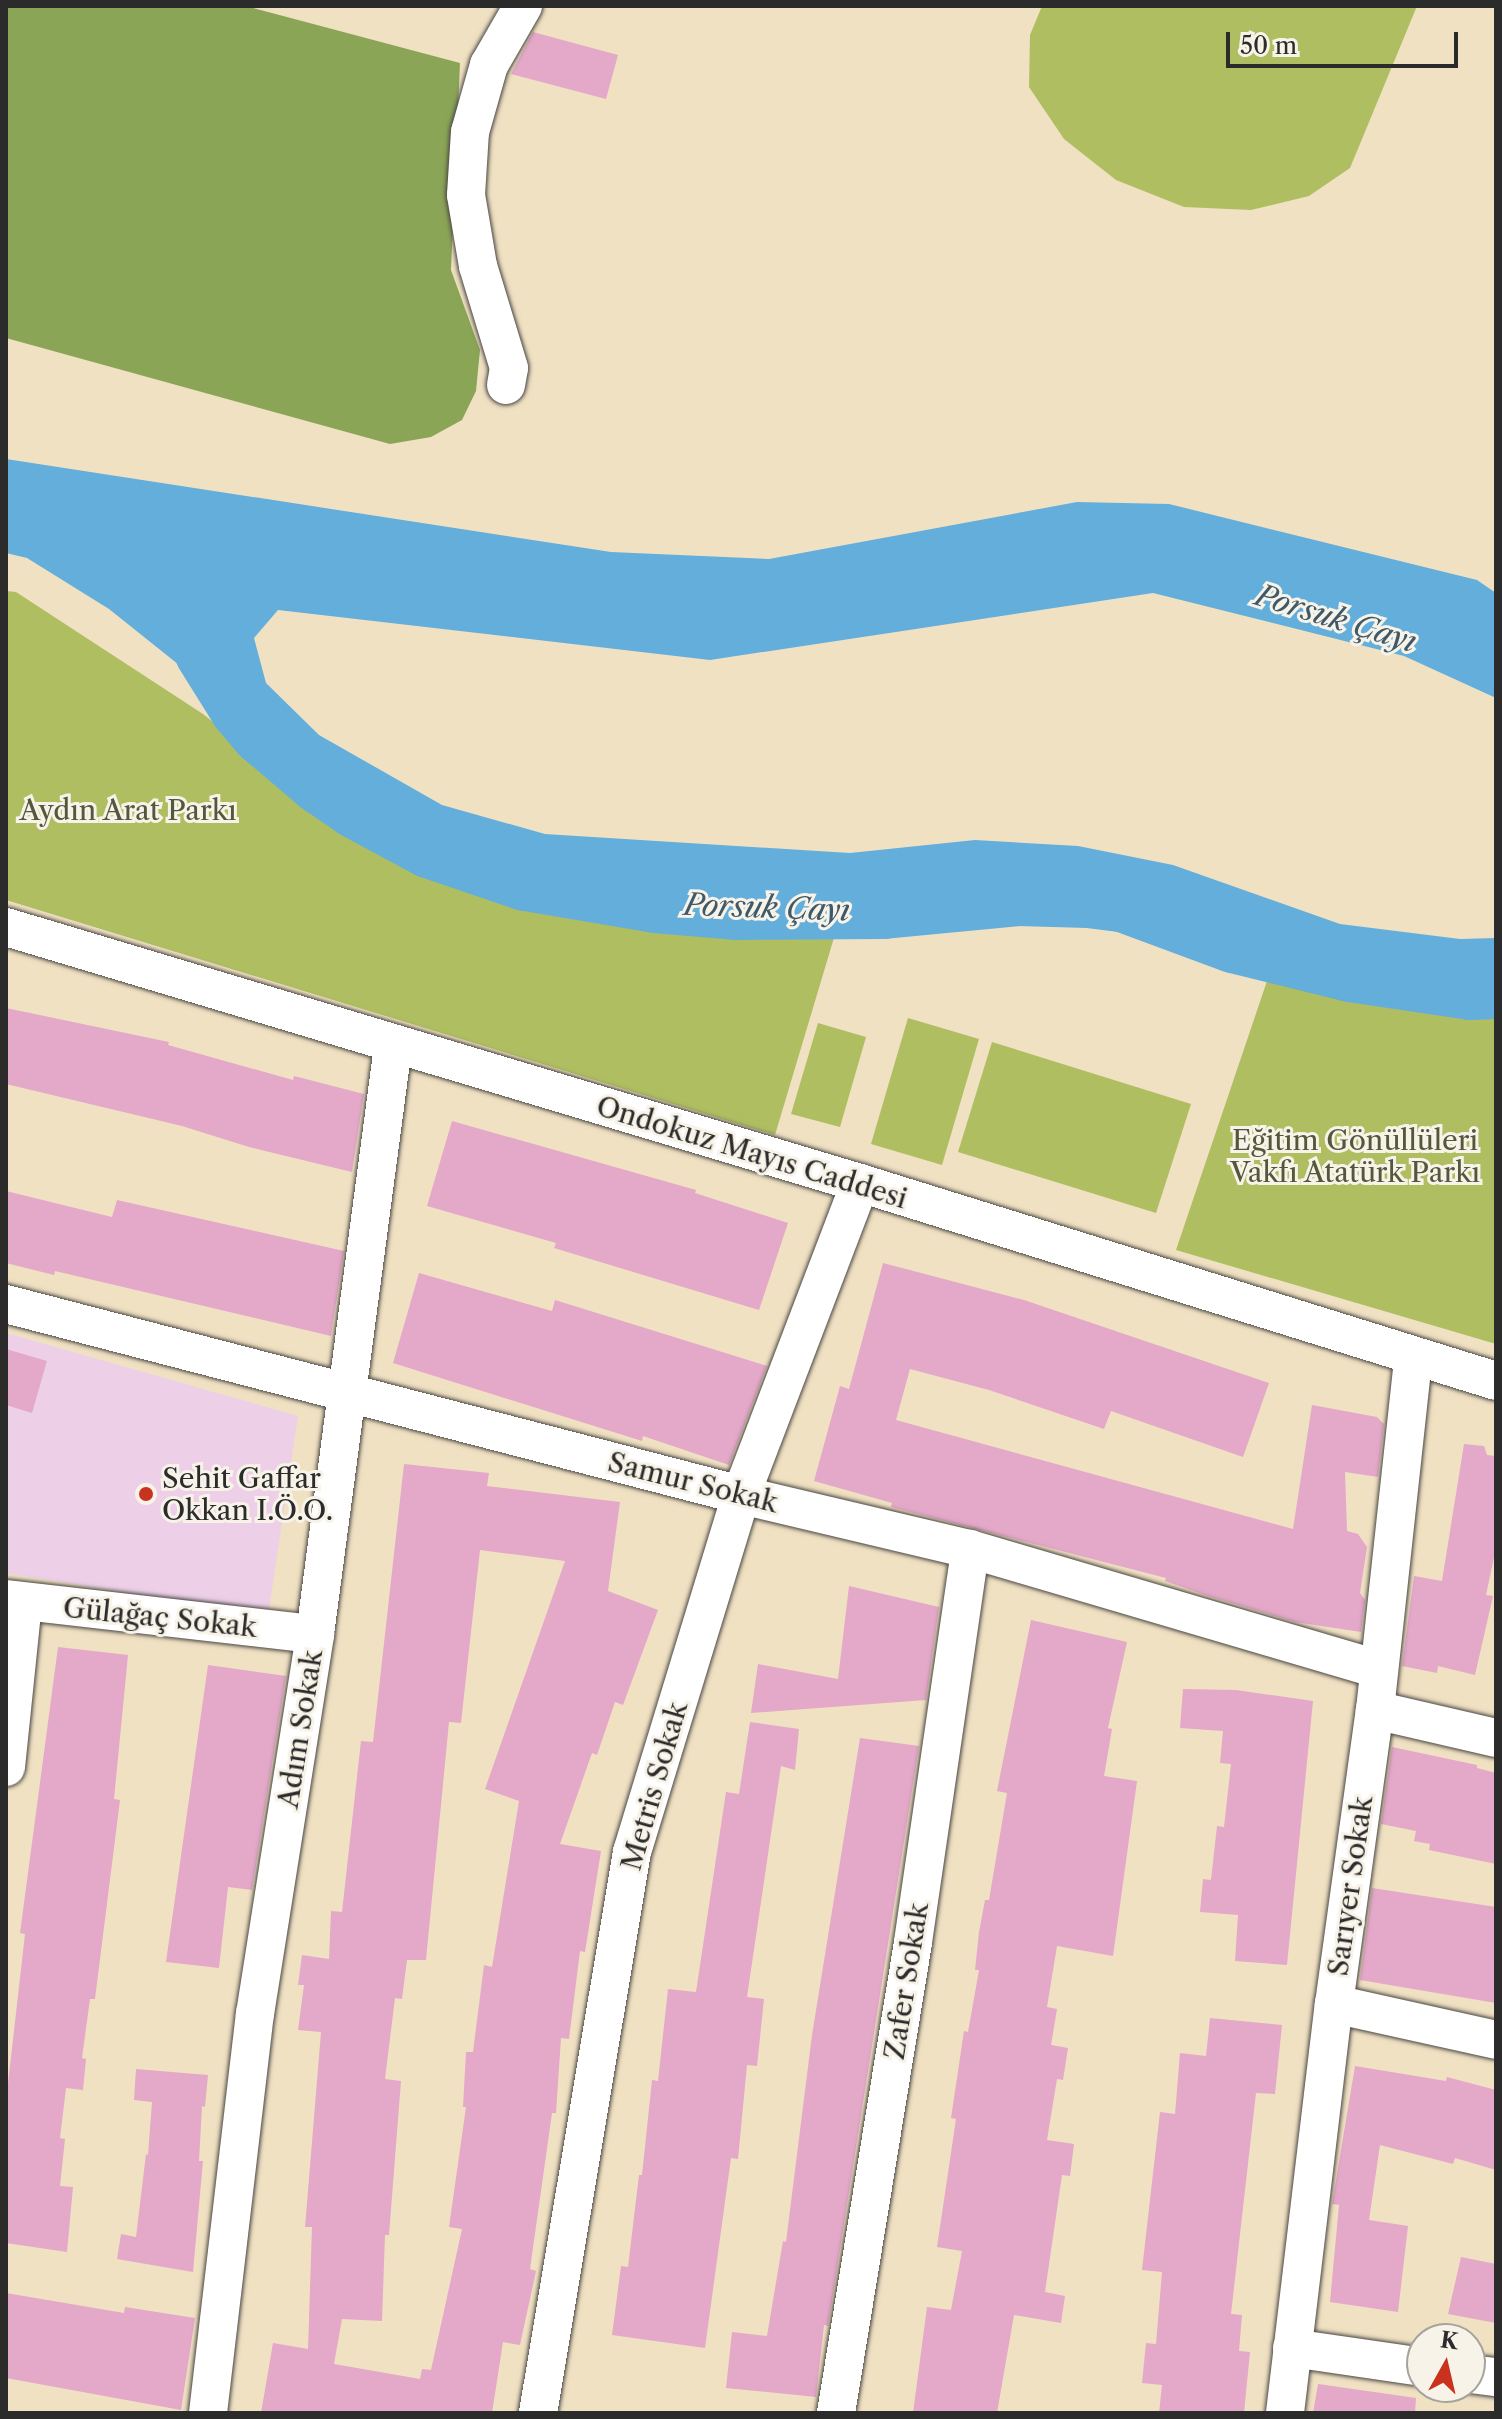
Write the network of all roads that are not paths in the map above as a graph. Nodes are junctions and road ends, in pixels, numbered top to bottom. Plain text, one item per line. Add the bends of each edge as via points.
1 (523, 6) edge
2 (506, 385) dead end
3 (6, 927) edge
4 (393, 1046) junction
5 (860, 1183) junction
6 (6, 1304) edge
7 (1413, 1358) junction
8 (1496, 1381) edge
9 (345, 1393) junction
10 (741, 1495) junction
11 (970, 1549) junction
12 (15, 1600) edge
13 (315, 1634) junction
14 (1378, 1669) junction
15 (1375, 1710) junction
16 (1496, 1738) edge
17 (6, 1767) edge
18 (1334, 2004) junction
19 (1496, 2040) edge
20 (1292, 2348) junction
21 (1406, 2365) edge
22 (208, 2413) edge
23 (538, 2413) edge
24 (836, 2413) edge
25 (1285, 2413) edge

1 - 2 street via 489,65 470,132 466,195 478,266 509,368
3 - 4 street, Ondokuz Mayıs Caddesi
4 - 5 street, Ondokuz Mayıs Caddesi
4 - 9 street, Adım Sokak
5 - 7 street, Ondokuz Mayıs Caddesi
5 - 10 street, Metris Sokak
6 - 9 street, Samur Sokak
7 - 8 street, Ondokuz Mayıs Caddesi
7 - 14 street, Sarıyer Sokak
9 - 10 street, Samur Sokak
9 - 13 street, Adım Sokak
10 - 11 street, Samur Sokak
10 - 23 street, Metris Sokak via 632,1852
11 - 14 street, Samur Sokak
11 - 24 street, Zafer Sokak
12 - 13 street, Gülağaç Sokak
12 - 17 street
13 - 22 street, Adım Sokak via 255,2014
14 - 15 street, Sarıyer Sokak
15 - 16 street
15 - 18 street, Sarıyer Sokak
18 - 19 street
18 - 20 street, Sarıyer Sokak
20 - 21 street
20 - 25 street, Sarıyer Sokak

